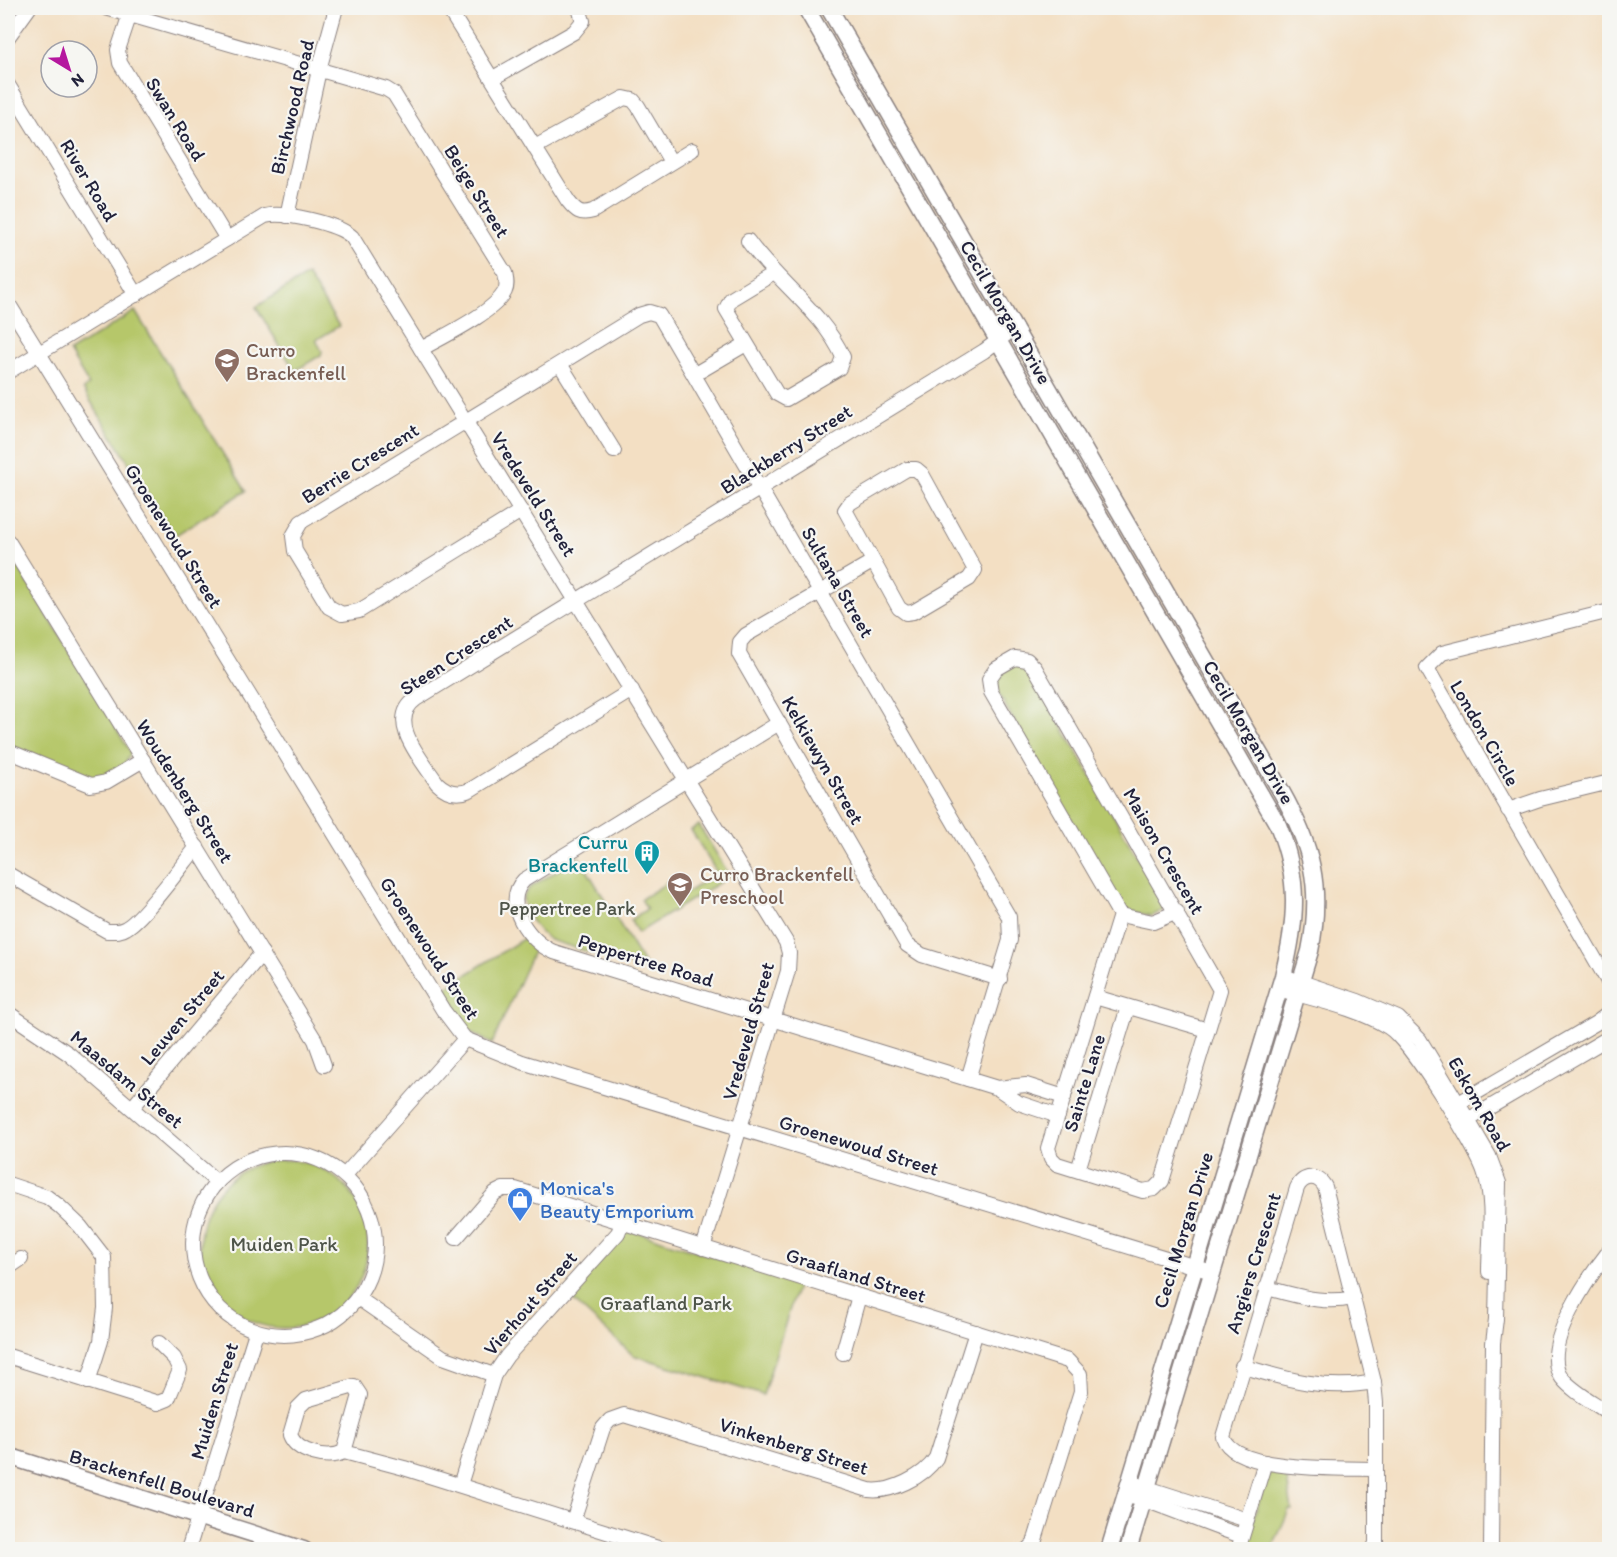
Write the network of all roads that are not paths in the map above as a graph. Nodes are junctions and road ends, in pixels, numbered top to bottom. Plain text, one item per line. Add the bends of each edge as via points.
1 (29, 8) edge
2 (106, 8) edge
3 (336, 8) edge
4 (451, 8) edge
5 (579, 8) edge
6 (806, 8) edge
7 (829, 8) edge
8 (129, 14) junction
9 (8, 37) edge
10 (319, 70) junction
11 (493, 78) junction
12 (8, 85) edge
13 (535, 147) junction
14 (692, 150) dead end
15 (671, 162) junction
16 (287, 216) junction
17 (227, 239) junction
18 (748, 241) dead end
19 (774, 273) junction
20 (136, 295) junction
21 (8, 303) edge
22 (1015, 328) junction
23 (999, 342) junction
24 (746, 344) junction
25 (421, 350) junction
26 (38, 353) junction
27 (560, 364) junction
28 (8, 372) edge
29 (695, 374) junction
30 (466, 421) junction
31 (614, 451) dead end
32 (761, 487) junction
33 (521, 511) junction
34 (8, 541) edge
35 (872, 562) junction
36 (821, 591) junction
37 (576, 601) junction
38 (1610, 611) edge
39 (632, 690) junction
40 (779, 723) junction
41 (8, 751) edge
42 (143, 760) junction
43 (687, 780) junction
44 (1610, 782) edge
45 (1508, 810) junction
46 (196, 847) junction
47 (8, 874) edge
48 (1177, 912) junction
49 (1120, 915) junction
50 (262, 953) junction
51 (1000, 979) junction
52 (1281, 982) junction
53 (1610, 985) edge
54 (1299, 988) junction
55 (1095, 997) junction
56 (1128, 1007) junction
57 (8, 1013) edge
58 (1609, 1014) edge
59 (773, 1020) junction
60 (1208, 1030) junction
61 (1610, 1037) edge
62 (465, 1039) junction
63 (324, 1065) dead end
64 (968, 1079) junction
65 (997, 1088) junction
66 (1064, 1097) junction
67 (1453, 1106) junction
68 (132, 1108) junction
69 (1058, 1116) junction
70 (1463, 1123) junction
71 (739, 1129) junction
72 (1077, 1170) junction
73 (345, 1175) junction
74 (217, 1182) junction
75 (8, 1184) edge
76 (622, 1222) junction
77 (456, 1238) dead end
78 (703, 1248) junction
79 (1610, 1250) edge
80 (21, 1259) dead end
81 (1194, 1267) junction
82 (8, 1268) edge
83 (1212, 1272) junction
84 (1266, 1288) junction
85 (859, 1296) junction
86 (358, 1298) junction
87 (1353, 1298) junction
88 (256, 1332) junction
89 (976, 1332) junction
90 (159, 1344) dead end
91 (843, 1353) dead end
92 (8, 1356) edge
93 (1242, 1366) junction
94 (494, 1375) junction
95 (88, 1382) junction
96 (1374, 1382) junction
97 (1610, 1414) edge
98 (344, 1452) junction
99 (8, 1456) edge
100 (1265, 1462) junction
101 (1376, 1469) junction
102 (460, 1485) junction
103 (1127, 1488) junction
104 (1145, 1493) junction
105 (1195, 1503) junction
106 (198, 1517) junction
107 (1191, 1519) junction
108 (1247, 1520) junction
109 (573, 1521) junction
110 (1242, 1536) junction
111 (188, 1550) edge
112 (304, 1550) edge
113 (664, 1550) edge
114 (1027, 1550) edge
115 (1109, 1550) edge
116 (1128, 1550) edge
117 (1238, 1550) edge
118 (1373, 1550) edge
119 (1491, 1550) edge

1 - 9 street
2 - 8 street
3 - 10 street, Birchwood Road
4 - 11 street
5 - 11 street via 583,21 574,32
6 - 23 street, Cecil Morgan Drive
7 - 22 street, Cecil Morgan Drive
8 - 10 street
8 - 17 street, Swan Road via 118,50 120,63
10 - 16 street, Birchwood Road
10 - 25 street, Beige Street via 394,94 505,273 506,287 498,299
11 - 13 street
12 - 20 street, River Road
13 - 15 street via 624,98 638,106
13 - 15 street via 568,201 580,213 592,211
14 - 15 street
16 - 17 street, Vredeveld Street via 265,216
16 - 25 street, Vredeveld Street via 342,229 352,237
17 - 20 street, Vredeveld Street
18 - 19 street
19 - 24 street via 726,303 727,312
19 - 24 street via 820,322 842,354 843,363 783,399
20 - 26 street, Vredeveld Street
21 - 26 street, Groenewoud Street
22 - 23 street, Blackberry Street
22 - 54 street, Cecil Morgan Drive via 1301,830 1314,871 1317,910
23 - 32 street, Blackberry Street
23 - 52 street, Cecil Morgan Drive via 1278,825 1290,858 1296,901
24 - 29 street
25 - 30 street, Vredeveld Street
26 - 28 street, Vredeveld Street
26 - 62 street, Groenewoud Street via 442,1010
27 - 29 street, Sultana Street via 649,312 663,318
27 - 30 street, Sultana Street
27 - 31 street
29 - 32 street, Sultana Street
30 - 33 street, Vredeveld Street
30 - 33 street, Berrie Crescent via 301,522 293,536 295,551 329,607 342,614 359,611
32 - 36 street, Sultana Street
32 - 37 street, Blackberry Street
33 - 37 street, Vredeveld Street
34 - 42 street, Woudenberg Street
35 - 35 street via 845,514 846,507 912,468 922,474 975,570 969,579 906,613 898,608
35 - 36 street, Kelkiewyn Street
36 - 40 street, Kelkiewyn Street via 740,642 741,658
36 - 51 street, Sultana Street via 1009,917 1012,934
37 - 39 street, Vredeveld Street
37 - 39 street, Steen Crescent via 407,708 403,719 405,732 437,783 455,793 470,790
38 - 45 street, London Circle via 1442,652 1427,668
39 - 43 street, Vredeveld Street
40 - 43 street, Peppertree Road
40 - 51 street, Kelkiewyn Street via 907,945 922,955
41 - 42 street via 95,785
42 - 46 street, Woudenberg Street
43 - 59 street, Vredeveld Street via 786,942 788,972
43 - 59 street, Peppertree Road via 524,880 516,892 515,905 533,937 549,950
44 - 45 street
45 - 53 street, London Circle
46 - 47 street via 143,911 127,928 117,932 107,931
46 - 50 street, Woudenberg Street
48 - 49 street via 1153,922
48 - 49 street, Maison Crescent via 1035,668 1027,660 1015,658 989,679 991,692
48 - 60 street, Maison Crescent via 1220,990
49 - 55 street, Maison Crescent
50 - 63 street, Woudenberg Street via 315,1040
50 - 68 street, Leuven Street
51 - 64 street, Sultana Street
52 - 54 street, Eskom Road
52 - 81 street, Cecil Morgan Drive
54 - 67 street, Eskom Road via 1386,1011 1398,1018 1420,1040
54 - 83 street, Cecil Morgan Drive
55 - 56 street
55 - 66 street, Maison Crescent
56 - 60 street
56 - 72 street, Sainte Lane
57 - 68 street, Maasdam Street via 69,1054
58 - 67 street
59 - 64 street, Peppertree Road
59 - 71 street, Vredeveld Street
60 - 72 street, Maison Crescent via 1158,1186 1143,1191
61 - 70 street
62 - 71 street, Groenewoud Street via 522,1062
62 - 73 street
64 - 65 street, Peppertree Road
65 - 66 street via 1026,1085
65 - 69 street via 1019,1103
66 - 69 street, Maison Crescent
67 - 70 street, Eskom Road
68 - 74 street, Maasdam Street
69 - 72 street, Maison Crescent via 1049,1153 1057,1164
70 - 119 street, Eskom Road via 1488,1185
71 - 78 street, Vredeveld Street
71 - 81 street, Groenewoud Street
73 - 74 street via 303,1154 279,1152 256,1156 235,1166
73 - 86 street via 363,1198 374,1225 373,1263
74 - 88 street via 194,1226 192,1243 197,1276 214,1304 240,1325
75 - 95 street via 46,1197 59,1206 104,1257 101,1341
76 - 77 street, Graafland Street via 503,1189 492,1196
76 - 78 street, Graafland Street
76 - 94 street, Vierhout Street via 618,1233
78 - 85 street, Graafland Street
79 - 97 street via 1566,1319 1556,1363 1562,1379
80 - 82 street
81 - 83 street, Groenewoud Street
81 - 103 street, Cecil Morgan Drive
83 - 104 street, Cecil Morgan Drive
84 - 87 street via 1311,1300 1335,1302
84 - 87 street, Angiers Crescent via 1298,1184 1305,1178 1315,1178 1325,1187
84 - 93 street, Angiers Crescent
85 - 89 street, Graafland Street
85 - 91 street
86 - 88 street via 342,1315 322,1327 301,1334
86 - 94 street via 442,1357
87 - 96 street, Angiers Crescent
88 - 106 street, Muiden Street
89 - 109 street, Vinkenberg Street via 936,1458 926,1470 892,1488 868,1490 624,1415 614,1417 603,1428
89 - 114 street, Graafland Street via 1068,1361 1082,1380 1034,1543
90 - 95 street via 180,1370 165,1401 158,1403
92 - 95 street
93 - 96 street via 1303,1384
93 - 100 street, Angiers Crescent via 1223,1437 1233,1451
94 - 102 street, Vierhout Street
96 - 101 street, Angiers Crescent
98 - 98 street via 360,1395 354,1386 306,1400 298,1408 290,1435 298,1446 326,1456
98 - 102 street
99 - 106 street, Brackenfell Boulevard
100 - 101 street, Angiers Crescent via 1290,1467
100 - 108 street
101 - 118 street, Angiers Crescent
102 - 109 street
103 - 104 street
103 - 115 street, Cecil Morgan Drive
104 - 105 street
104 - 107 street
104 - 116 street, Cecil Morgan Drive
105 - 107 street via 1196,1512
105 - 108 street
106 - 111 street, Muiden Street
106 - 112 street, Brackenfell Boulevard
107 - 110 street
108 - 110 street
109 - 113 street
110 - 117 street

